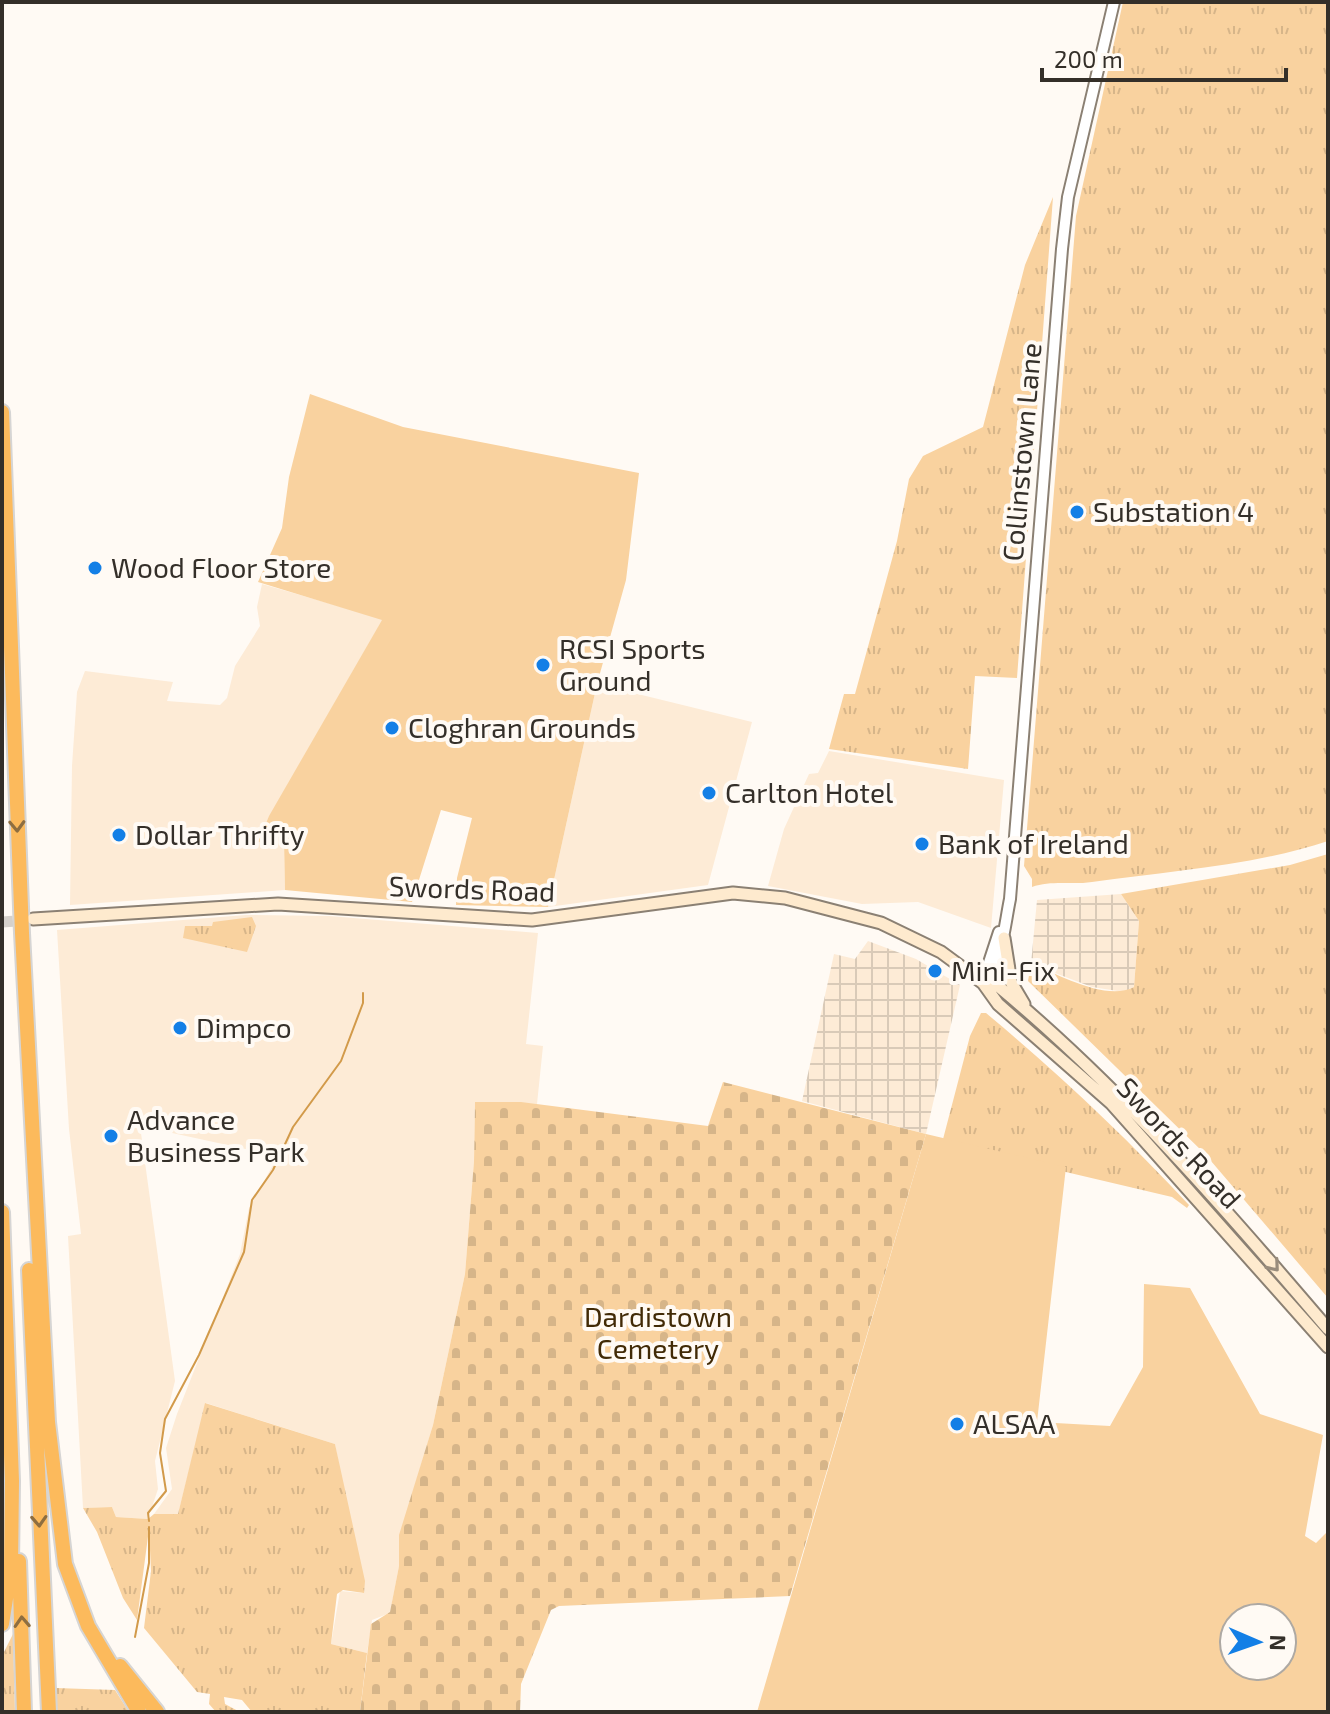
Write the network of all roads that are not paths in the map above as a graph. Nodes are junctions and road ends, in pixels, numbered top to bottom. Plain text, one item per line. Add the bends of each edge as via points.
1 (1114, 2) edge
2 (2, 412) edge
3 (1008, 910) junction
4 (33, 919) tunnel mouth
5 (22, 933) junction
6 (1004, 938) junction
7 (983, 983) junction
8 (1028, 1012) junction
9 (2, 1212) edge
10 (1328, 1329) edge
11 (1328, 1347) edge
12 (12, 1481) junction
13 (59, 1514) junction
14 (2, 1624) edge
15 (24, 1712) edge
16 (49, 1712) edge
17 (139, 1712) edge
18 (157, 1712) edge

1 - 3 street, Collinstown Lane via 1068,197
2 -> 5 highway
3 - 6 street, Collinstown Lane
3 - 7 street, Collinstown Lane
4 - 7 main road, Swords Road via 278,904 532,920 751,894 819,905 881,923 941,952
5 - 13 highway via 42,1327
5 -> 16 highway via 31,1334
6 - 7 street, Collinstown Lane
6 - 8 main road via 1011,982
7 - 8 main road, Swords Road via 998,986
7 - 11 main road, Swords Road via 998,1004 1111,1103
8 -> 10 main road, Swords Road via 1163,1140
9 - 12 highway
12 - 14 highway via 11,1567
15 -> 12 highway
13 - 17 highway via 65,1564 88,1626
13 - 18 highway via 97,1623 121,1668

